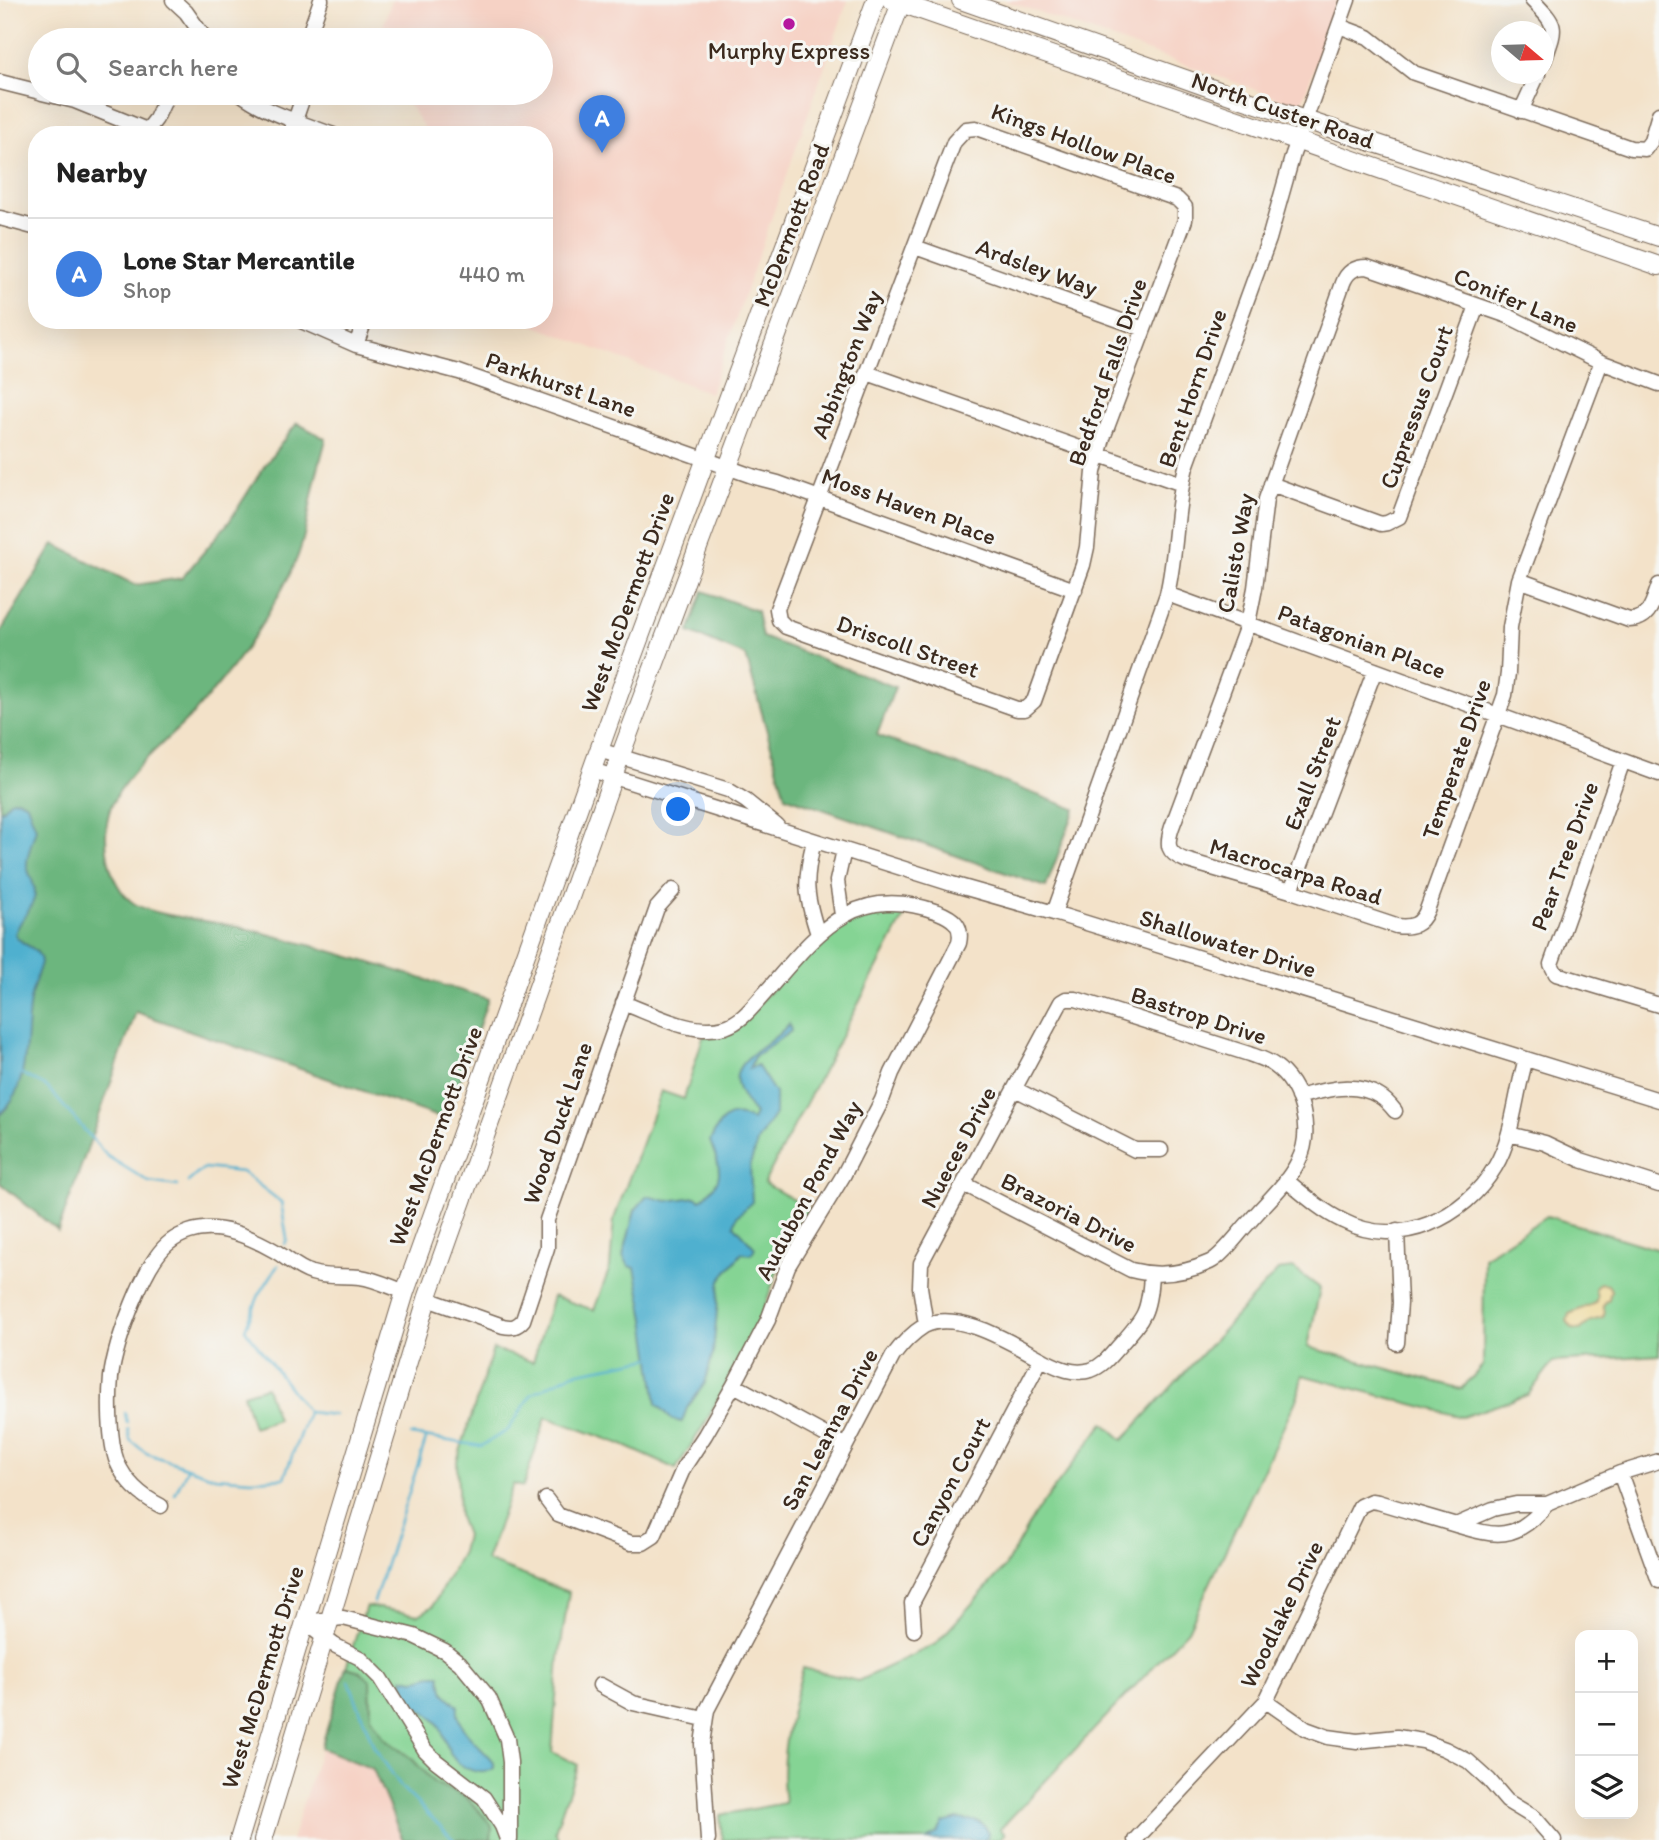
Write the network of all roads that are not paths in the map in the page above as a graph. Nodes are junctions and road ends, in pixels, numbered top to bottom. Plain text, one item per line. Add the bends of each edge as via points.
1 (173, 0) edge
2 (321, 0) edge
3 (876, 0) edge
4 (961, 0) edge
5 (1348, 0) edge
6 (1532, 0) edge
7 (898, 1) edge
8 (1551, 21) edge
9 (1339, 26) junction
10 (197, 28) edge
11 (311, 28) edge
12 (1146, 65) junction
13 (0, 82) edge
14 (1533, 84) edge
15 (1140, 85) junction
16 (28, 89) edge
17 (85, 105) edge
18 (162, 105) edge
19 (257, 105) edge
20 (298, 105) edge
21 (1521, 111) junction
22 (1659, 114) edge
23 (1306, 120) junction
24 (137, 126) edge
25 (151, 126) edge
26 (289, 126) edge
27 (293, 126) edge
28 (966, 129) joint
29 (1298, 142) junction
30 (1185, 207) joint
31 (0, 218) edge
32 (28, 226) edge
33 (1659, 237) edge
34 (915, 247) junction
35 (782, 251) junction
36 (804, 259) junction
37 (1659, 266) edge
38 (1354, 268) joint
39 (1477, 306) junction
40 (320, 329) edge
41 (362, 329) edge
42 (1144, 329) junction
43 (356, 345) junction
44 (1601, 362) junction
45 (867, 373) junction
46 (1659, 376) edge
47 (1659, 384) edge
48 (1098, 454) junction
49 (706, 458) junction
50 (727, 467) junction
51 (1182, 484) junction
52 (1271, 484) junction
53 (819, 498) junction
54 (1519, 580) junction
55 (1659, 585) edge
56 (1075, 590) junction
57 (1167, 594) junction
58 (779, 620) joint
59 (1248, 623) junction
60 (632, 658) junction
61 (654, 666) junction
62 (1375, 670) junction
63 (1025, 709) joint
64 (1499, 715) junction
65 (599, 750) junction
66 (620, 757) junction
67 (1623, 761) junction
68 (592, 770) junction
69 (1659, 774) edge
70 (613, 777) junction
71 (717, 787) junction
72 (689, 801) junction
73 (784, 831) junction
74 (814, 841) junction
75 (1168, 849) joint
76 (844, 850) junction
77 (673, 890) dead end
78 (1292, 891) junction
79 (1054, 913) junction
80 (842, 915) junction
81 (1415, 926) joint
82 (818, 934) junction
83 (1066, 999) joint
84 (623, 1003) junction
85 (1659, 1005) edge
86 (1526, 1059) junction
87 (1015, 1089) junction
88 (1298, 1097) junction
89 (1659, 1100) edge
90 (1395, 1111) dead end
91 (1509, 1134) junction
92 (1161, 1150) dead end
93 (1286, 1180) junction
94 (964, 1184) junction
95 (1659, 1185) edge
96 (1397, 1231) junction
97 (1151, 1275) junction
98 (405, 1292) junction
99 (428, 1299) junction
100 (926, 1325) junction
101 (1396, 1343) dead end
102 (1041, 1359) junction
103 (734, 1385) junction
104 (844, 1445) junction
105 (1659, 1461) edge
106 (1620, 1474) junction
107 (546, 1499) dead end
108 (1547, 1504) junction
109 (161, 1506) dead end
110 (1457, 1525) junction
111 (1659, 1581) edge
112 (329, 1619) junction
113 (304, 1622) junction
114 (914, 1630) dead end
115 (324, 1638) junction
116 (600, 1685) dead end
117 (1266, 1701) junction
118 (704, 1719) junction
119 (239, 1840) edge
120 (263, 1840) edge
121 (509, 1840) edge
122 (708, 1840) edge
123 (1135, 1840) edge
124 (1554, 1840) edge

1 - 10 street
2 - 11 street
3 - 35 main road, McDermott Road
4 - 12 main road, North Custer Road
5 - 9 street, Bent Horn Drive
6 - 8 street
7 - 15 main road, North Custer Road
7 - 36 main road, McDermott Road
9 - 21 street via 1368,37 1414,73
9 - 23 street, Bent Horn Drive
12 - 15 main road
12 - 23 main road, North Custer Road
13 - 16 street
14 - 21 street
15 - 29 main road, North Custer Road
17 - 24 street
18 - 25 street
19 - 26 street
20 - 27 street
21 - 22 street via 1645,149
23 - 29 street, Bent Horn Drive
23 - 33 main road, North Custer Road
28 - 30 street, Kings Hollow Place via 986,131 1138,185 1177,199
28 - 34 street, Abbington Way via 954,142
29 - 37 main road, North Custer Road
29 - 51 street, Bent Horn Drive via 1269,239
30 - 42 street, Bedford Falls Drive via 1185,220
31 - 32 street
34 - 42 street, Ardsley Way
34 - 45 street, Abbington Way
35 - 36 main road
35 - 49 main road, McDermott Road
36 - 50 main road, McDermott Road
38 - 39 street, Conifer Lane via 1367,267
38 - 52 street, Calisto Way via 1345,277
39 - 44 street, Conifer Lane via 1508,316
39 - 52 street, Cupressus Court via 1403,511 1394,521 1381,524
40 - 43 street, Parkhurst Lane
41 - 43 street
42 - 48 street, Bedford Falls Drive
43 - 49 street, Parkhurst Lane via 458,372
44 - 47 street, Conifer Lane
44 - 54 street, Temperate Drive
45 - 48 street
45 - 53 street, Abbington Way
46 - 47 street
48 - 51 street
48 - 56 street, Bedford Falls Drive via 1087,547
49 - 50 street, Parkhurst Lane
49 - 60 main road, West McDermott Drive
50 - 53 street, Moss Haven Place
50 - 61 main road, West McDermott Drive
51 - 57 street, Bent Horn Drive
52 - 59 street, Calisto Way
53 - 56 street, Moss Haven Place
53 - 58 street, Abbington Way via 777,609
54 - 55 street via 1629,620 1642,618 1651,608
54 - 64 street, Temperate Drive
56 - 63 street, Bedford Falls Drive via 1034,701
57 - 59 street, Patagonian Place
57 - 79 street, Bent Horn Drive
58 - 63 street, Driscoll Street via 786,627
59 - 62 street, Patagonian Place
59 - 75 street, Calisto Way via 1172,827
60 - 61 main road
60 - 65 main road, West McDermott Drive
61 - 66 main road, West McDermott Drive
62 - 64 street, Patagonian Place
62 - 78 street, Exall Street
64 - 67 street, Patagonian Place
64 - 81 street, Temperate Drive via 1424,917
65 - 66 street, Shallowater Drive
65 - 68 main road, West McDermott Drive
66 - 70 main road, West McDermott Drive
66 - 71 street, Shallowater Drive
67 - 69 street, Patagonian Place
67 - 85 street, Pear Tree Drive via 1552,956 1552,968 1556,974
68 - 70 street, Shallowater Drive
68 - 98 main road, West McDermott Drive
70 - 72 street, Shallowater Drive
70 - 99 main road, West McDermott Drive
71 - 72 street via 705,799
71 - 73 street, Shallowater Drive via 746,801
72 - 73 street, Shallowater Drive
73 - 74 street, Shallowater Drive
74 - 76 street, Shallowater Drive
74 - 82 street via 806,870 806,896
75 - 78 street, Macrocarpa Road via 1176,857
76 - 79 street, Shallowater Drive
76 - 80 street via 837,881
77 - 84 street, Wood Duck Lane via 657,908
78 - 81 street, Macrocarpa Road via 1396,926
79 - 86 street, Shallowater Drive
80 - 82 street
80 - 103 street, Audubon Pond Way via 877,904 916,904 951,918 961,936 843,1176 796,1249 768,1320
82 - 84 street via 741,1020 725,1027 694,1028
83 - 87 street, Nueces Drive
83 - 88 street, Bastrop Drive via 1249,1054 1274,1065
84 - 99 street, Wood Duck Lane via 547,1220 547,1248 523,1320 503,1326
86 - 89 street, Shallowater Drive
86 - 91 street
87 - 92 street via 1135,1150
87 - 94 street, Nueces Drive
88 - 90 street via 1333,1087 1359,1089 1380,1096
88 - 93 street, Bastrop Drive via 1304,1112 1305,1142
91 - 95 street
91 - 96 street via 1496,1166 1477,1194 1448,1216 1410,1232
93 - 96 street via 1345,1223
93 - 97 street, Brazoria Drive via 1213,1261 1188,1271
94 - 97 street, Brazoria Drive via 1131,1270
94 - 100 street, Nueces Drive via 922,1263 920,1287
96 - 101 street via 1400,1303
97 - 102 street via 1150,1302 1140,1323 1102,1365 1076,1372
98 - 99 main road
98 - 109 street via 360,1277 312,1273 225,1230 190,1232 171,1241 153,1262 130,1311 111,1378 118,1464 140,1495
98 - 113 main road, West McDermott Drive
99 - 112 main road, West McDermott Drive
100 - 102 street via 954,1321 984,1329
100 - 104 street, San Leanna Drive via 893,1356
102 - 114 street, Canyon Court via 912,1603
103 - 104 street
103 - 107 street, Audubon Pond Way via 684,1467 654,1536 643,1543 631,1543 558,1515
104 - 118 street, San Leanna Drive
105 - 106 street, Woodlake Drive
106 - 108 street, Woodlake Drive
106 - 111 street
108 - 110 street, Woodlake Drive via 1493,1509
108 - 110 street, Woodlake Drive via 1524,1527 1506,1533 1482,1534
110 - 117 street, Woodlake Drive via 1378,1502 1360,1506
112 - 113 street
112 - 115 main road, West McDermott Drive
112 - 121 street via 347,1619 414,1636 445,1651 477,1682 495,1709 507,1740
113 - 115 street
113 - 119 main road, West McDermott Drive
115 - 120 main road, West McDermott Drive
115 - 121 street via 360,1658 380,1678 425,1750 484,1798
116 - 118 street via 633,1703
117 - 123 street, Woodlake Drive
117 - 124 street via 1306,1729 1328,1737 1357,1741 1397,1737 1445,1749 1468,1761
118 - 122 street, San Leanna Drive

